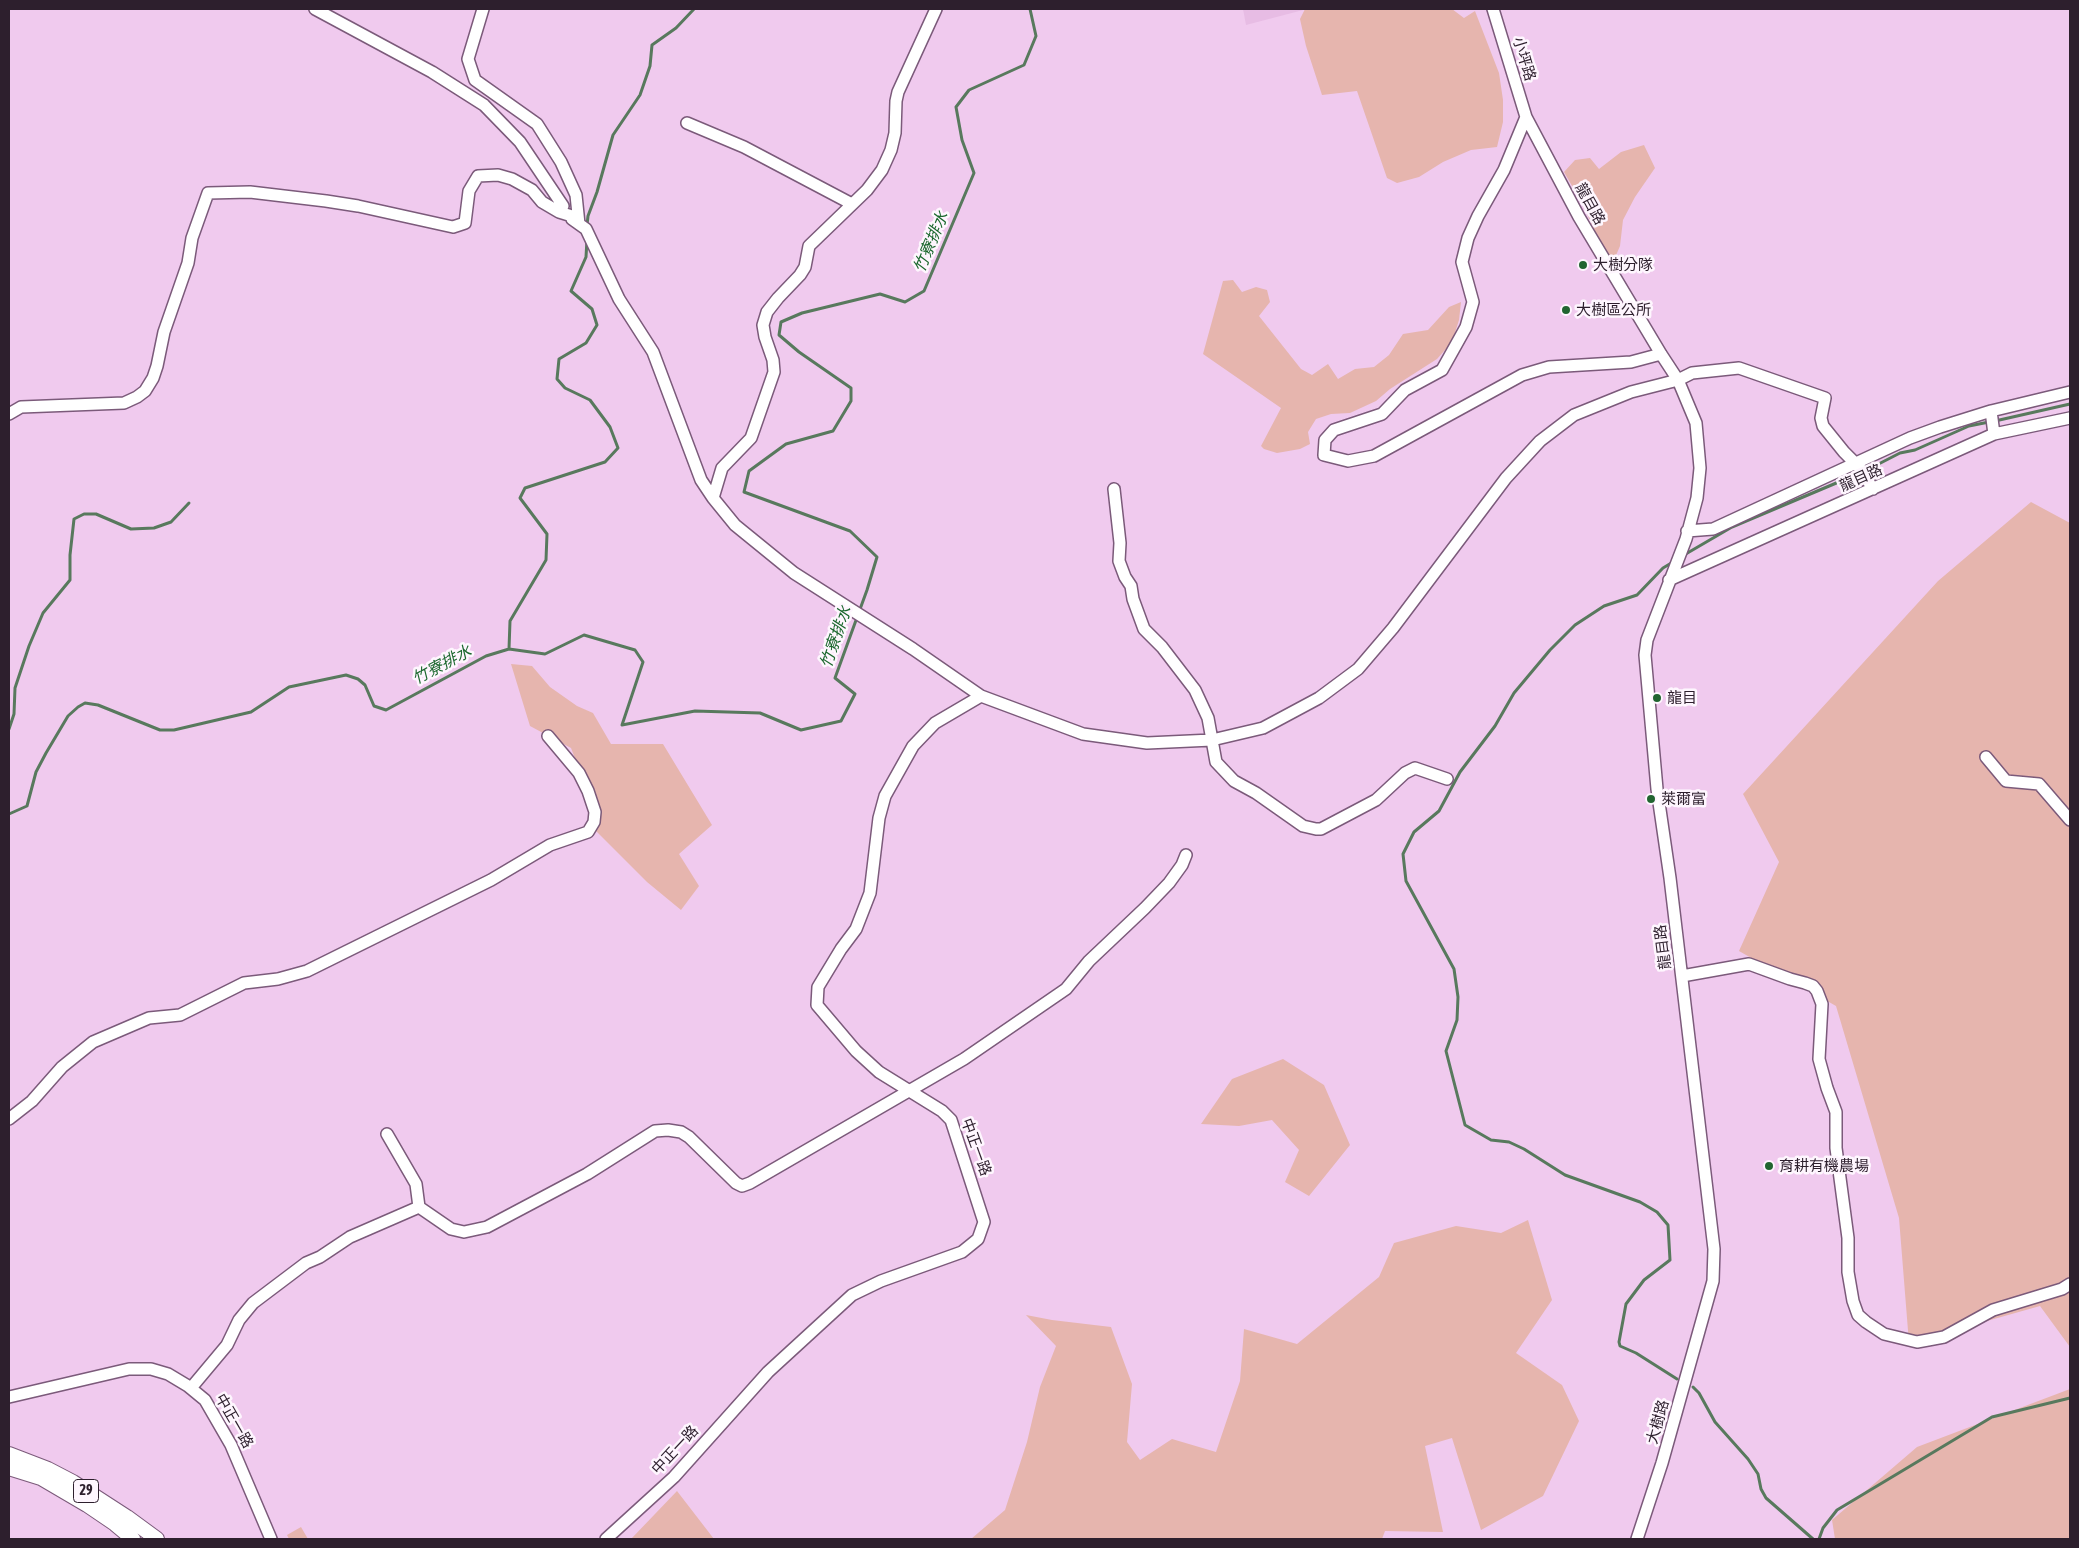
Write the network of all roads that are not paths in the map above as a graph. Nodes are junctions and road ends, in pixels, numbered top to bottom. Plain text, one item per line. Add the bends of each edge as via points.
1 (315, 9) edge
2 (483, 9) edge
3 (936, 9) edge
4 (1493, 9) edge
5 (1526, 118) junction
6 (687, 123) dead end
7 (852, 204) junction
8 (563, 206) dead end
9 (579, 224) junction
10 (1661, 354) junction
11 (1678, 380) junction
12 (2070, 392) edge
13 (1991, 412) junction
14 (9, 414) edge
15 (2070, 418) edge
16 (1993, 431) junction
17 (1858, 466) junction
18 (1871, 486) junction
19 (1114, 489) dead end
20 (712, 498) junction
21 (1686, 535) junction
22 (1669, 580) junction
23 (981, 696) junction
24 (548, 736) dead end
25 (1212, 740) junction
26 (1986, 757) dead end
27 (1447, 780) dead end
28 (2070, 820) edge
29 (1186, 855) dead end
30 (1682, 976) junction
31 (909, 1090) junction
32 (9, 1119) edge
33 (387, 1134) dead end
34 (419, 1207) junction
35 (2070, 1284) edge
36 (1706, 1312) joint
37 (191, 1388) junction
38 (9, 1396) edge
39 (9, 1454) edge
40 (9, 1468) edge
41 (133, 1539) edge
42 (157, 1539) edge
43 (271, 1539) edge
44 (606, 1539) edge
45 (1637, 1539) edge

1 - 8 street via 432,72 484,105 520,142
2 - 9 street via 468,59 475,80 537,124 576,195
3 - 7 street via 898,92 891,150 882,170
4 - 5 street, 小坪路
5 - 10 street, 龍目路 via 1579,217
5 - 10 street via 1504,170 1468,238 1462,262 1473,302 1466,327 1442,370 1405,390 1382,414 1334,430 1325,440 1324,456 1348,462 1374,456 1522,375 1548,367 1630,362
6 - 7 street via 744,147
7 - 20 street via 809,246 800,275 767,312 763,325 774,372 751,438 722,468
9 - 14 street via 572,216 542,202 532,190 498,175 478,176 469,191 465,223 452,227 326,201 250,192 208,193 164,332 157,366 145,391 124,403 21,407
9 - 20 street via 591,241 619,300 653,352 701,480
10 - 11 street, 龍目路
11 - 17 street, 龍目路 via 1692,372 1739,368 1824,398 1821,418 1824,426
11 - 21 street, 龍目路 via 1696,423 1700,468 1697,498
11 - 25 street via 1631,392 1574,414 1540,442 1506,478 1393,628 1358,669 1319,698 1278,721 1263,728
12 - 13 street, 龍目路
13 - 16 street
13 - 17 street, 龍目路 via 1940,426
15 - 16 street, 龍目路
16 - 18 street, 龍目路
17 - 18 street
17 - 21 street, 龍目路 via 1713,529
18 - 22 street, 龍目路
19 - 25 street via 1120,561 1144,629 1195,690 1208,718
20 - 23 street via 735,526 794,573
21 - 22 street, 龍目路
22 - 30 street, 龍目路 via 1647,640 1645,655 1657,790
23 - 25 street via 1083,734 1147,743
23 - 31 street, 中正一路 via 935,724 913,746 885,796 879,818 870,893 856,929 818,987 817,1005 856,1051 879,1072
24 - 32 street via 579,773 588,791 595,812 588,832 550,845 491,880 307,971 244,983 180,1015 149,1018 93,1042 62,1067 32,1101
25 - 27 street via 1216,762 1234,781 1309,829 1321,829 1376,800 1415,768
26 - 28 street via 2006,781 2040,784
29 - 31 street via 1169,883 1089,961 1066,989 964,1059
30 - 35 street via 1749,964 1813,986 1817,991 1822,1004 1819,1059 1836,1112 1836,1148 1848,1238 1850,1282 1858,1315 1866,1322 1884,1334 1917,1342 1928,1340 1944,1336 1993,1310
30 - 36 street, 龍目路 via 1714,1249 1713,1282
31 - 34 street via 765,1176 742,1186 736,1184 689,1137 668,1130 655,1132 587,1174 487,1227 464,1232 451,1229
31 - 44 street, 中正一路 via 951,1120 984,1222 978,1239 962,1252 852,1295 768,1372 674,1477
33 - 34 street via 416,1184
34 - 37 street via 350,1237 306,1263 253,1303 238,1320 226,1345
36 - 45 street, 大樹路
37 - 38 street, 中正一路 via 168,1374 151,1369 129,1369
37 - 43 street, 中正一路 via 205,1400 231,1445
39 - 42 main road, 29 via 73,1482
40 - 41 main road, 29 via 41,1478 88,1505

